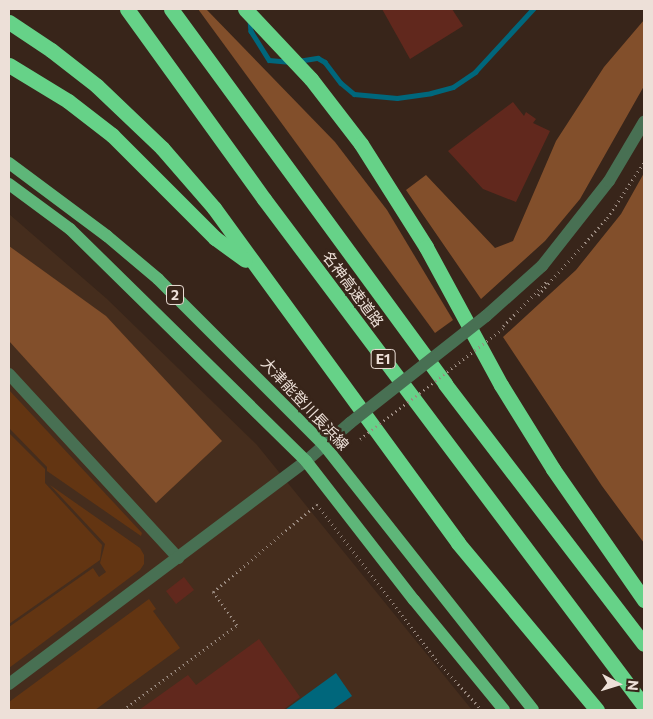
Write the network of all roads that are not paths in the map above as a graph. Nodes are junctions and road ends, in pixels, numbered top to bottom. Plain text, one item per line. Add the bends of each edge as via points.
1 (127, 9) edge
2 (171, 9) edge
3 (245, 9) edge
4 (9, 22) edge
5 (9, 65) edge
6 (644, 122) edge
7 (9, 163) edge
8 (9, 184) edge
9 (254, 267) junction
10 (9, 374) edge
11 (324, 445) junction
12 (306, 461) junction
13 (178, 558) junction
14 (644, 600) edge
15 (644, 644) edge
16 (9, 684) edge
17 (644, 706) edge
18 (504, 710) edge
19 (533, 710) edge
20 (597, 710) edge

1 - 17 highway, 名神高速道路 / E1 via 264,198
2 - 15 highway, 名神高速道路 / E1 via 440,376
3 - 14 highway via 311,79 361,144 426,247 501,385 553,469
4 - 9 highway via 97,86 162,148 214,208
5 - 9 highway via 68,102 112,135 215,238
6 - 11 street, bridge via 609,181 542,266 486,316
7 - 11 main road, 大津能登川長浜線 / 2 via 158,278
8 - 12 main road, 2 via 78,235
9 - 20 highway via 458,543
10 - 13 street
11 - 12 street
11 - 19 main road, 大津能登川長浜線 / 2
12 - 13 street
12 - 18 main road, 2
13 - 16 street

